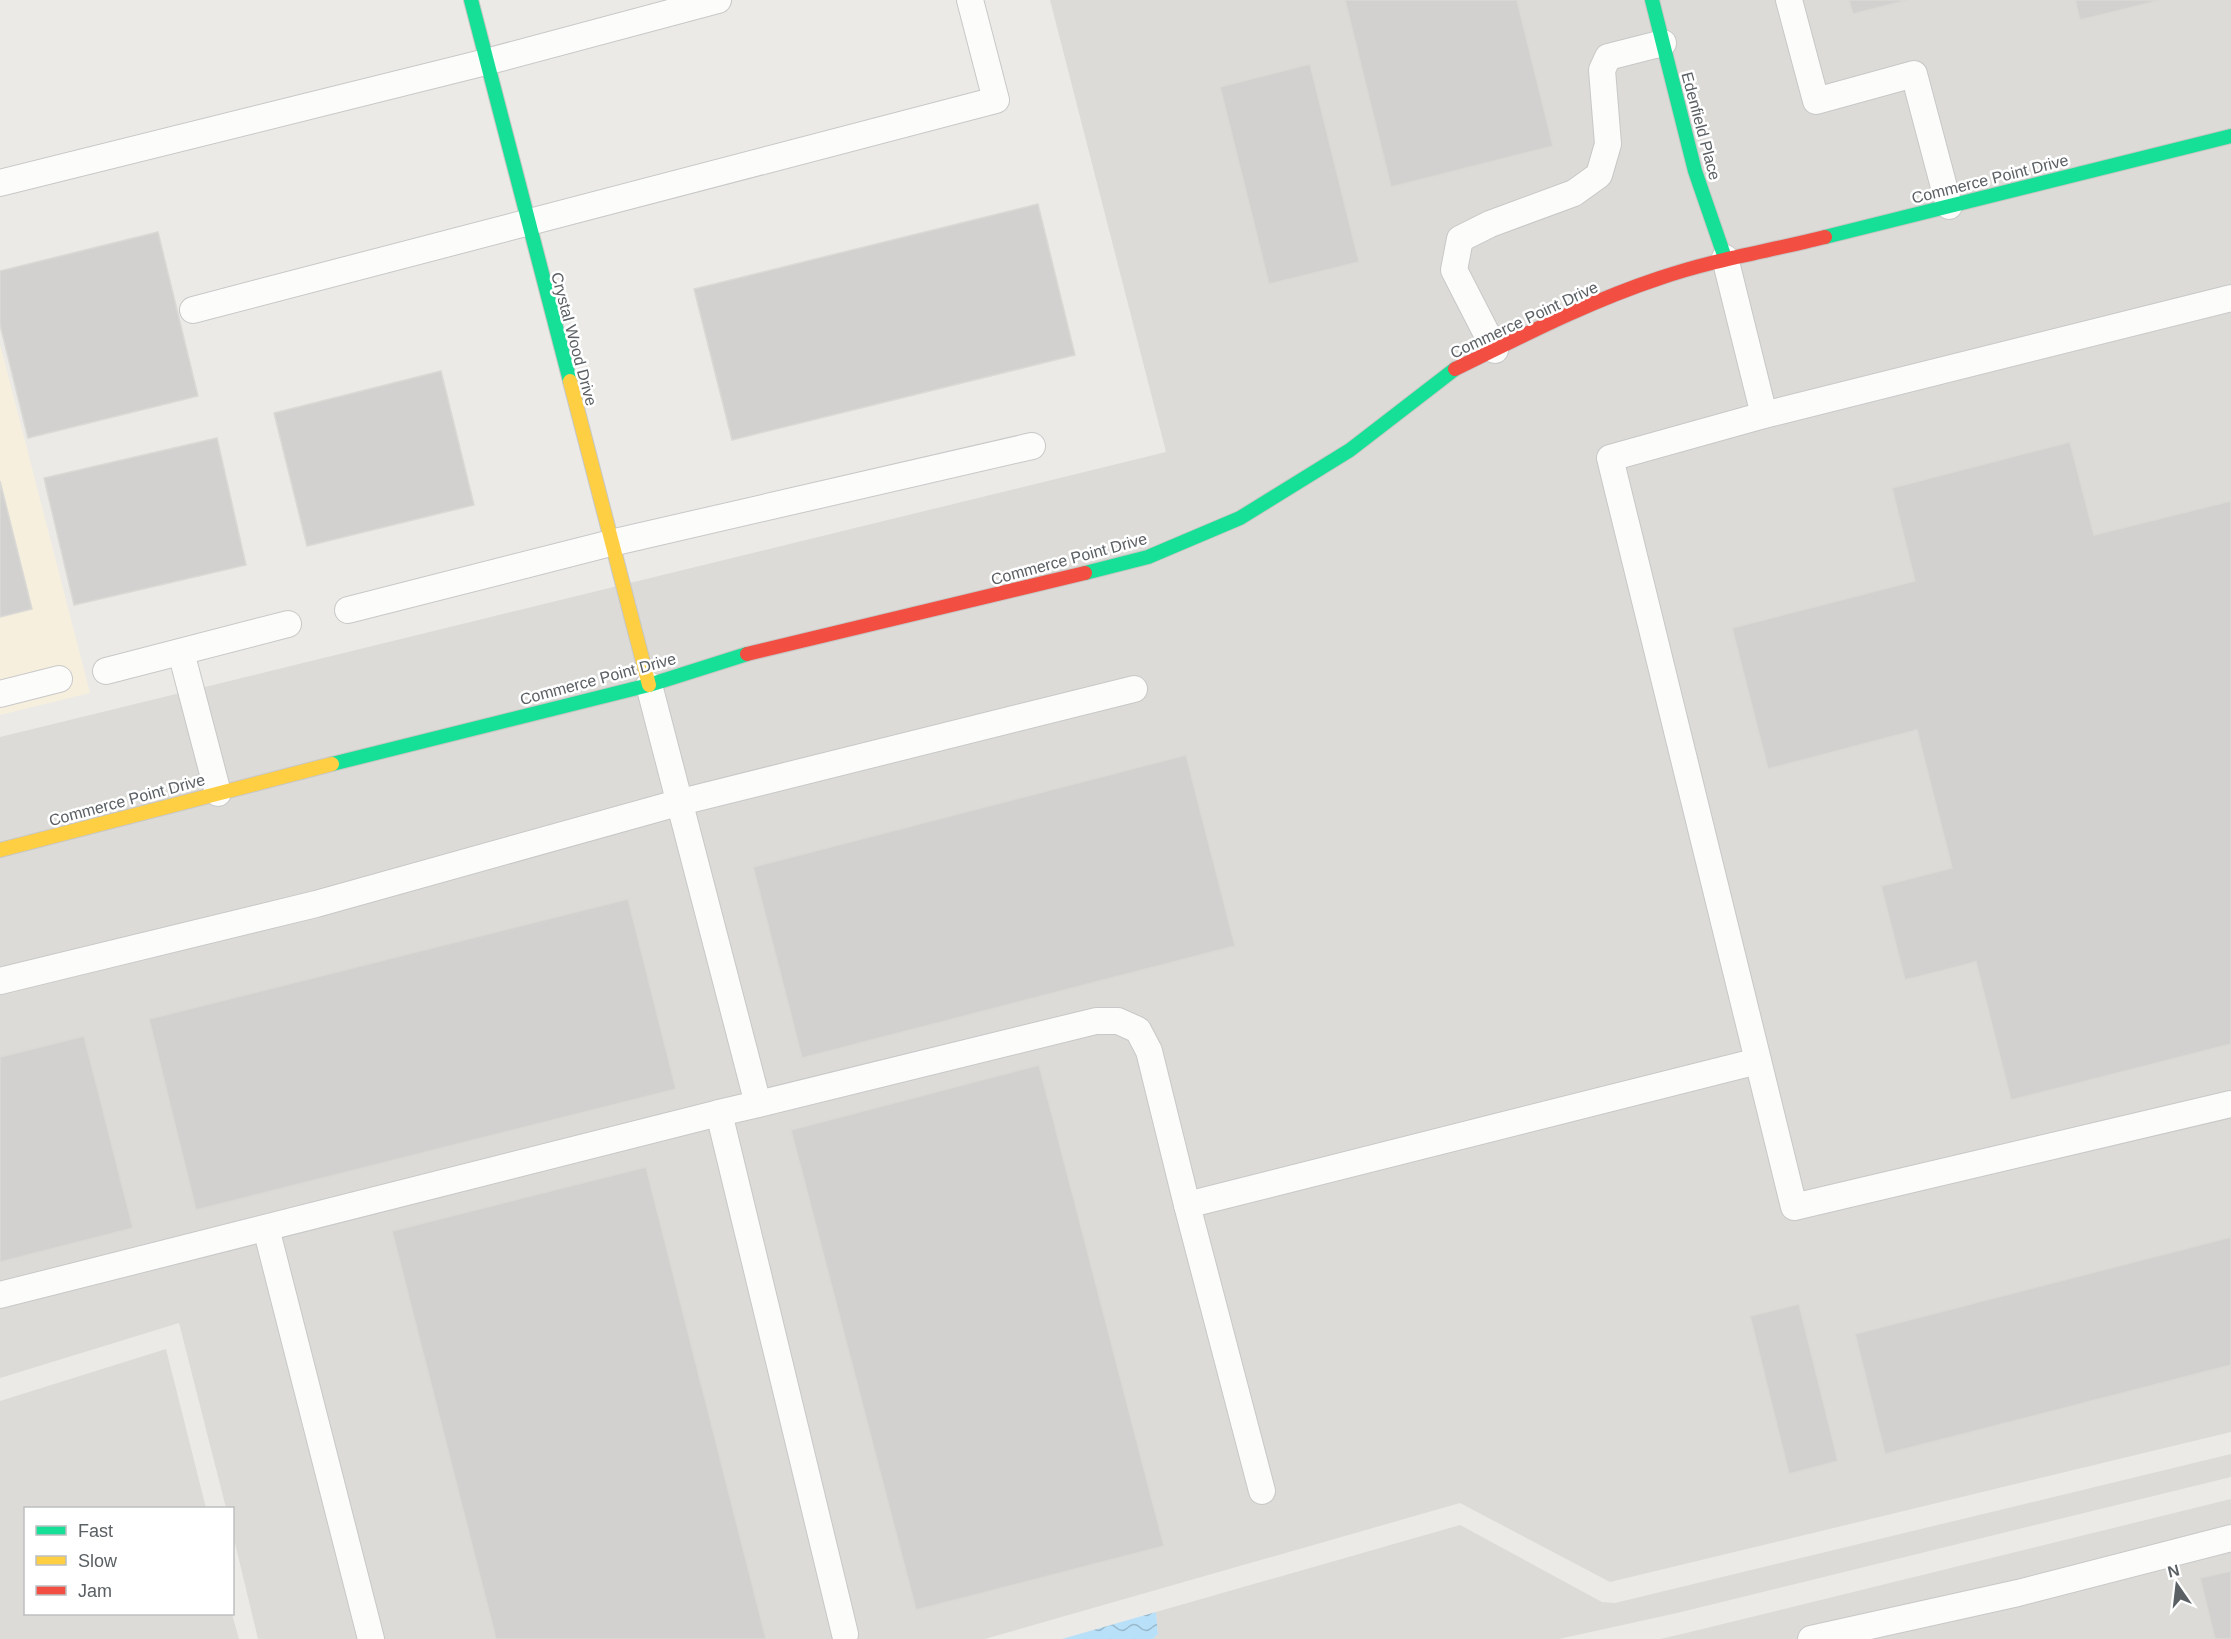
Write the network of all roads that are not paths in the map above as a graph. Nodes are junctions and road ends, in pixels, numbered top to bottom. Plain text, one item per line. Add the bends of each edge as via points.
1 (471, 0) edge
2 (718, 0) edge
3 (970, 0) edge
4 (1652, 0) edge
5 (1789, 0) edge
6 (1663, 43) junction
7 (486, 62) junction
8 (2231, 136) edge
9 (0, 183) edge
10 (1949, 206) junction
11 (528, 222) junction
12 (1725, 258) junction
13 (2231, 298) edge
14 (193, 310) dead end
15 (1495, 350) junction
16 (1764, 415) junction
17 (1032, 446) dead end
18 (611, 543) junction
19 (348, 610) dead end
20 (288, 624) dead end
21 (181, 652) junction
22 (106, 671) dead end
23 (59, 679) dead end
24 (649, 685) junction
25 (1134, 688) dead end
26 (0, 694) edge
27 (218, 793) junction
28 (681, 802) junction
29 (0, 850) edge
30 (0, 981) edge
31 (1758, 1061) junction
32 (758, 1104) junction
33 (2231, 1104) edge
34 (719, 1113) junction
35 (1187, 1205) junction
36 (266, 1228) junction
37 (0, 1295) edge
38 (1262, 1491) dead end
39 (2231, 1538) edge
40 (844, 1634) dead end
41 (371, 1639) edge
42 (1811, 1639) edge

1 - 7 street, Crystal Wood Drive
2 - 7 lane
3 - 11 lane via 996,100
4 - 6 street, Edenfield Place
5 - 10 lane via 1816,101 1914,74
6 - 12 street, Edenfield Place via 1695,171
6 - 15 lane via 1608,57 1602,70 1608,144 1599,175 1574,193 1460,239 1454,270
7 - 9 lane
7 - 11 street, Crystal Wood Drive
8 - 10 street, Commerce Point Drive
10 - 12 street, Commerce Point Drive
11 - 14 lane
11 - 18 street, Crystal Wood Drive
12 - 15 street, Commerce Point Drive via 1659,278
12 - 16 lane
13 - 16 lane
15 - 24 street, Commerce Point Drive via 1454,370 1350,450 1240,518 1148,557 744,655
16 - 31 lane via 1610,458
17 - 18 lane
18 - 19 lane
18 - 24 street, Crystal Wood Drive
20 - 21 lane
21 - 22 lane
21 - 27 lane
23 - 26 lane
24 - 27 street, Commerce Point Drive
24 - 28 lane
25 - 28 lane
27 - 29 street, Commerce Point Drive
28 - 30 lane via 316,904
28 - 32 lane
31 - 33 lane via 1794,1207
31 - 35 lane
32 - 34 lane
32 - 35 lane via 1096,1021 1118,1022 1138,1030 1149,1051
34 - 36 lane
34 - 40 lane
35 - 38 lane
36 - 37 lane
36 - 41 lane
39 - 42 lane via 2018,1593

